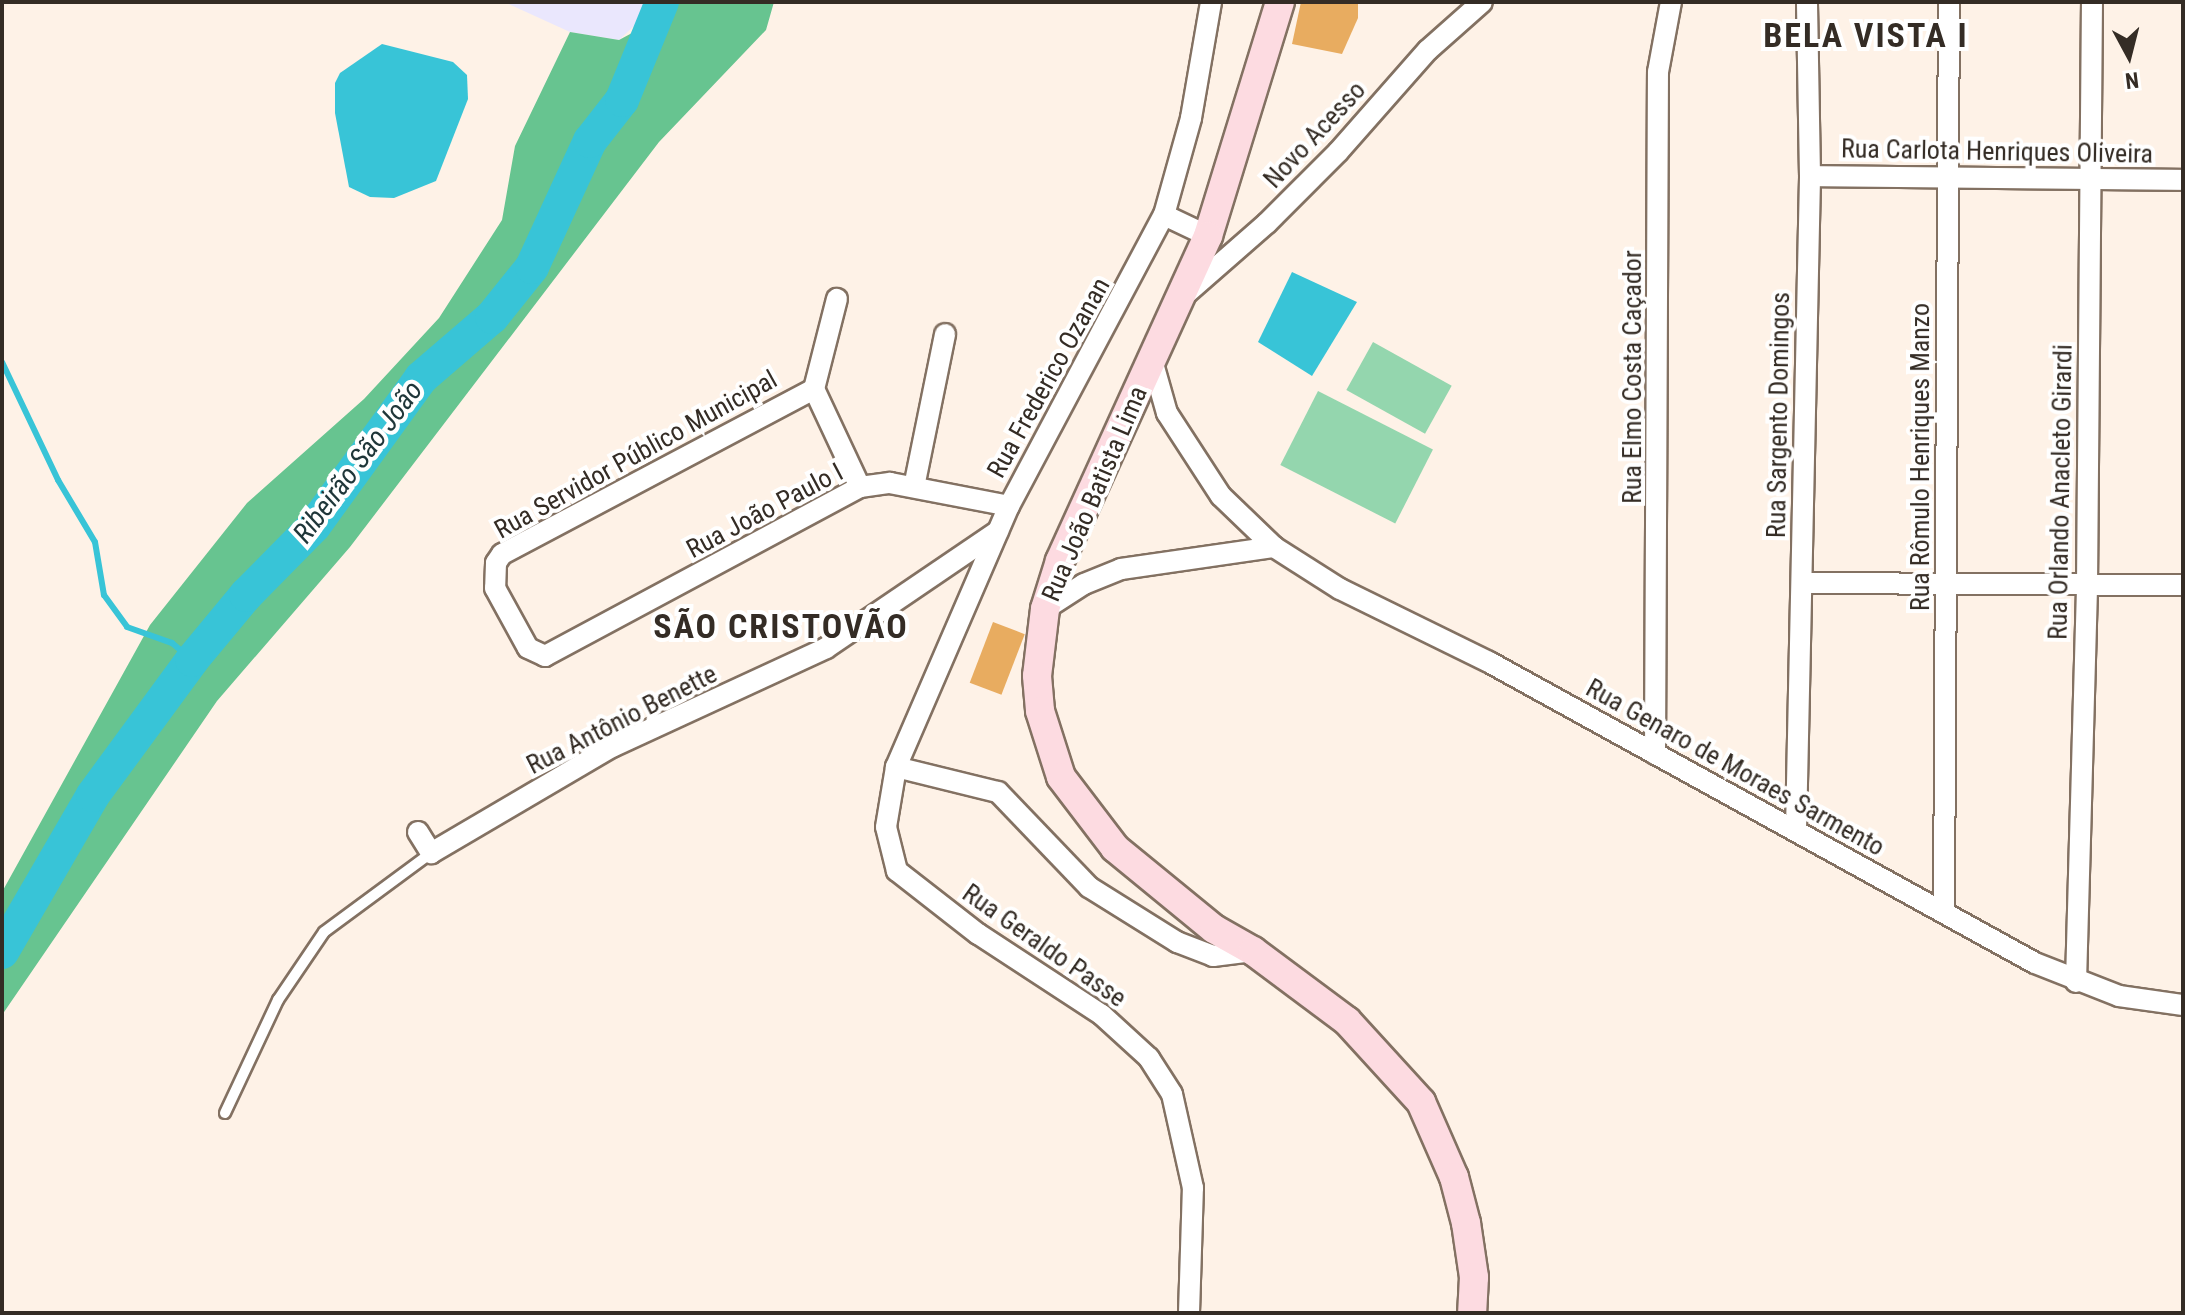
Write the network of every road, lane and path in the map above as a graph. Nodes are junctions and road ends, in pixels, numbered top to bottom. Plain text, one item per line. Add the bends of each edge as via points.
1 (1211, 2) edge
2 (1280, 2) edge
3 (1482, 2) edge
4 (1671, 2) edge
5 (1807, 2) edge
6 (1949, 2) edge
7 (2092, 2) edge
8 (1810, 176) junction
9 (1947, 177) junction
10 (2090, 179) junction
11 (2183, 180) edge
12 (1164, 215) junction
13 (1208, 236) junction
14 (1181, 298) junction
15 (837, 299) dead end
16 (945, 334) dead end
17 (1152, 360) junction
18 (814, 389) junction
19 (860, 487) junction
20 (914, 487) junction
21 (1009, 506) junction
22 (998, 531) junction
23 (1274, 547) junction
24 (1802, 583) junction
25 (1946, 584) junction
26 (2087, 585) junction
27 (2183, 585) edge
28 (1045, 609) junction
29 (561, 651) joint
30 (1655, 754) junction
31 (896, 767) junction
32 (1796, 830) junction
33 (418, 832) dead end
34 (431, 853) junction
35 (1944, 912) junction
36 (1253, 951) junction
37 (2076, 982) junction
38 (2183, 1005) edge
39 (225, 1113) dead end
40 (1189, 1313) edge
41 (1472, 1313) edge

1 - 12 street, Rua Frederico Ozanan via 1191,118
2 - 13 street, Rua João Batista Lima
3 - 14 street, Novo Acesso via 1428,50 1267,223
4 - 30 street, Rua Elmo Costa Caçador via 1662,28 1658,72
5 - 8 street, Rua Sargento Domingos
6 - 9 street, Rua Rômulo Henriques Manzo
7 - 10 street, Rua Orlando Anacleto Girardi
8 - 9 street, Rua Carlota Henriques Oliveira
8 - 24 street, Rua Sargento Domingos
9 - 10 street, Rua Carlota Henriques Oliveira
9 - 25 street, Rua Rômulo Henriques Manzo
10 - 11 street, Rua Carlota Henriques Oliveira
10 - 26 street, Rua Orlando Anacleto Girardi
12 - 13 street
12 - 21 street, Rua Frederico Ozanan
13 - 14 street, Rua João Batista Lima
14 - 17 street, Rua João Batista Lima
15 - 18 street
16 - 20 street
17 - 23 street, Rua Genaro de Moraes Sarmento via 1158,393 1178,432 1221,496
17 - 28 street, Rua João Batista Lima via 1085,502
18 - 19 street, Rua Servidor Público Municipal
18 - 29 street, Rua Servidor Público Municipal via 502,554 496,563 495,588 528,648 545,656
19 - 20 street, Rua João Paulo I
19 - 29 street, Rua João Paulo I
20 - 21 street, Rua João Paulo I
21 - 22 street, Rua Frederico Ozanan
22 - 31 street, Rua Frederico Ozanan
22 - 34 street, Rua Antônio Benette via 826,648 612,747
23 - 28 street via 1121,569
23 - 30 street, Rua Genaro de Moraes Sarmento via 1340,589 1489,662
24 - 25 street
24 - 32 street, Rua Sargento Domingos
25 - 26 street
25 - 35 street, Rua Rômulo Henriques Manzo
26 - 27 street
26 - 37 street, Rua Orlando Anacleto Girardi
28 - 36 street, Rua João Batista Lima via 1038,687 1061,777 1115,848 1214,929
30 - 32 street, Rua Genaro de Moraes Sarmento
31 - 36 street via 998,792 1089,887 1177,942 1213,956
31 - 40 street, Rua Geraldo Passe via 886,827 897,871 978,934 1102,1015 1149,1058 1172,1094 1193,1188
32 - 35 street, Rua Genaro de Moraes Sarmento
33 - 34 street
34 - 39 lane via 324,932 278,1000
35 - 37 street, Rua Genaro de Moraes Sarmento
36 - 41 street, Rua João Batista Lima via 1347,1021 1421,1102 1454,1177 1466,1223 1474,1277
37 - 38 street, Rua Genaro de Moraes Sarmento via 2119,996

